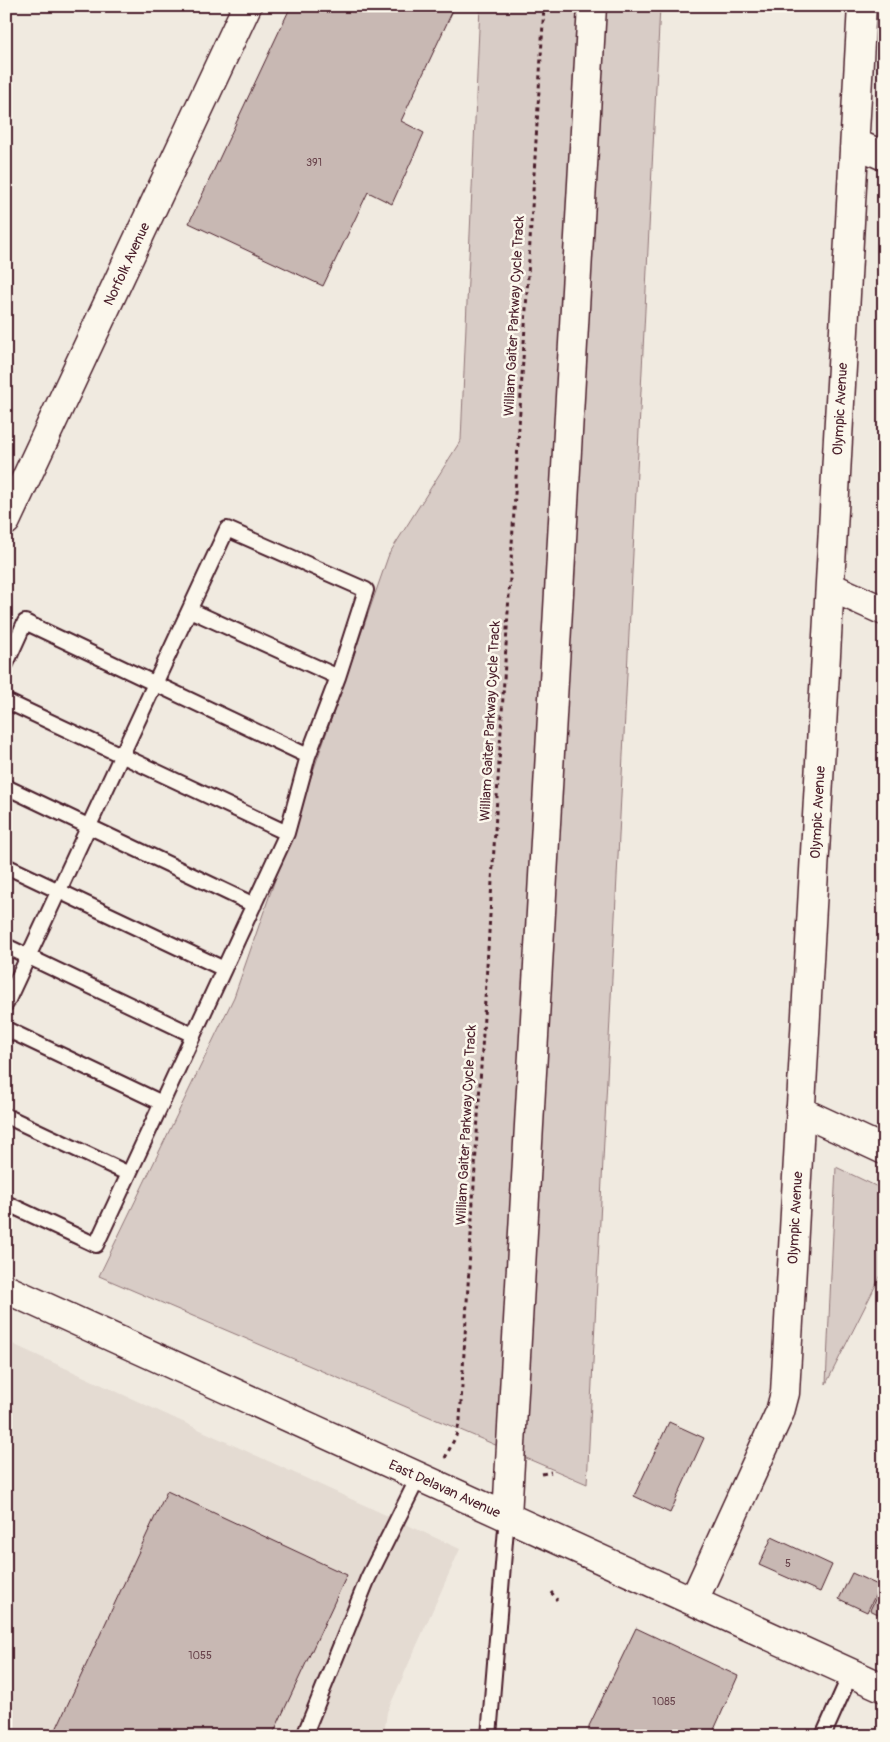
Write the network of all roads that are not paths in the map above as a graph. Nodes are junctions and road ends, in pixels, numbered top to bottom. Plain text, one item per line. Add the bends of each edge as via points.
1 (247, 6) edge
2 (592, 6) edge
3 (862, 6) edge
4 (855, 143) junction
5 (884, 156) edge
6 (6, 521) edge
7 (831, 586) junction
8 (190, 610) junction
9 (884, 611) edge
10 (8, 659) edge
11 (338, 677) junction
12 (156, 683) junction
13 (6, 701) edge
14 (122, 754) junction
15 (308, 756) junction
16 (6, 787) edge
17 (89, 826) junction
18 (287, 833) junction
19 (6, 866) edge
20 (60, 890) junction
21 (254, 905) junction
22 (6, 946) edge
23 (29, 956) junction
24 (224, 969) junction
25 (6, 1004) edge
26 (6, 1029) edge
27 (194, 1035) junction
28 (162, 1103) junction
29 (800, 1111) junction
30 (6, 1116) edge
31 (884, 1150) edge
32 (129, 1174) junction
33 (6, 1202) edge
34 (6, 1289) edge
35 (419, 1476) junction
36 (507, 1516) junction
37 (694, 1600) junction
38 (851, 1673) junction
39 (884, 1688) edge
40 (304, 1736) edge
41 (489, 1736) edge
42 (823, 1736) edge

1 - 6 street, Norfolk Avenue
2 - 36 street
3 - 4 street, Olympic Avenue
4 - 5 street
4 - 7 street, Olympic Avenue
7 - 9 street
7 - 29 street, Olympic Avenue
8 - 11 lane
8 - 11 lane via 227,529 366,590
8 - 12 lane
10 - 12 lane via 25,622
11 - 15 lane
12 - 14 lane
12 - 15 lane
13 - 14 lane
14 - 17 lane
14 - 18 lane
15 - 18 lane
16 - 17 lane
17 - 20 lane
17 - 21 lane
18 - 21 lane
19 - 20 lane
20 - 23 lane
20 - 24 lane
21 - 24 lane
22 - 23 lane
23 - 25 lane
23 - 27 lane
24 - 27 lane
26 - 28 lane
27 - 28 lane
28 - 32 lane
29 - 31 street
29 - 37 street, Olympic Avenue via 783,1404
30 - 32 lane
32 - 33 lane via 96,1245
34 - 35 street, East Delavan Avenue
35 - 36 street, East Delavan Avenue
35 - 40 lane via 368,1578
36 - 37 street, East Delavan Avenue
36 - 41 lane
37 - 38 street, East Delavan Avenue
38 - 39 street, East Delavan Avenue
38 - 42 lane

